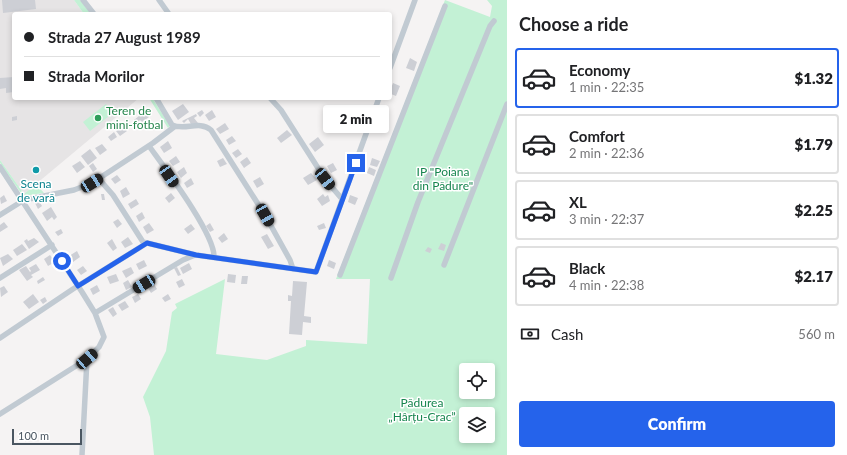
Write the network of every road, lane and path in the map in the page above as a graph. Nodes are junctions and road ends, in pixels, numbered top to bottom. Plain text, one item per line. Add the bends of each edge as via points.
1 (83, 0) edge
2 (159, 0) edge
3 (415, 0) edge
4 (445, 6) dead end
5 (92, 12) edge
6 (168, 12) edge
7 (494, 21) dead end
8 (392, 63) edge
9 (157, 100) edge
10 (272, 100) edge
11 (378, 100) edge
12 (507, 104) edge
13 (174, 127) junction
14 (149, 146) junction
15 (0, 167) edge
16 (100, 179) junction
17 (342, 199) junction
18 (24, 200) junction
19 (0, 215) edge
20 (147, 243) junction
21 (52, 245) junction
22 (196, 255) junction
23 (214, 256) junction
24 (444, 265) dead end
25 (293, 269) junction
26 (340, 275) dead end
27 (0, 278) edge
28 (391, 278) dead end
29 (78, 286) junction
30 (95, 313) junction
31 (0, 338) edge
32 (87, 359) junction
33 (0, 414) edge
34 (82, 455) edge

1 - 5 street
2 - 6 street
3 - 8 street
4 - 26 street
7 - 28 street via 418,202
9 - 13 street
10 - 17 street via 325,179
11 - 17 street
12 - 24 street
13 - 14 street
13 - 25 street via 202,125 211,130 265,215
14 - 16 street
14 - 23 street via 198,219 212,245
15 - 18 street
16 - 18 street via 74,190
16 - 20 street via 140,240
17 - 25 street via 316,272
18 - 19 street
18 - 21 street
20 - 22 street
20 - 29 street
21 - 27 street
21 - 29 street
22 - 23 street
22 - 30 street via 183,260
23 - 25 street
29 - 30 street
29 - 31 street
30 - 32 street via 104,331 104,337 99,347
32 - 33 street
32 - 34 street

